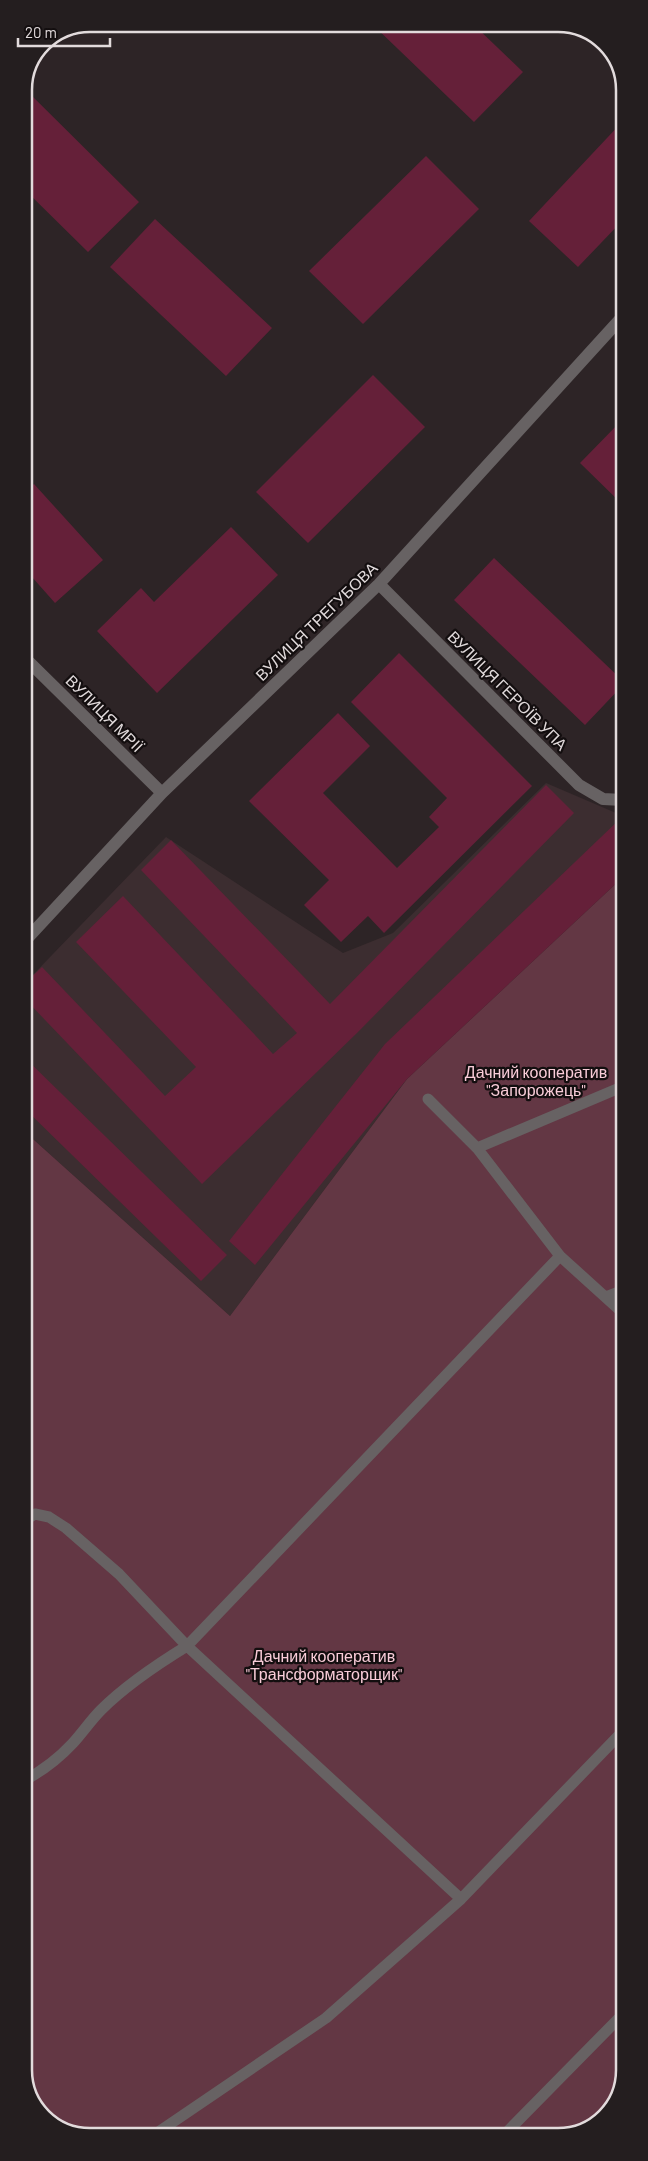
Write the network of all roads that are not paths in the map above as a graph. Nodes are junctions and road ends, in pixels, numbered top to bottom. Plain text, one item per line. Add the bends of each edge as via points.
1 (616, 324) edge
2 (380, 584) junction
3 (33, 666) edge
4 (162, 793) junction
5 (616, 800) edge
6 (33, 932) edge
7 (616, 1089) edge
8 (428, 1099) dead end
9 (477, 1148) junction
10 (560, 1256) junction
11 (616, 1294) edge
12 (606, 1298) junction
13 (616, 1307) edge
14 (33, 1515) edge
15 (187, 1646) junction
16 (616, 1738) edge
17 (33, 1776) edge
18 (461, 1899) junction
19 (616, 2021) edge
20 (164, 2128) edge
21 (511, 2128) edge

1 - 2 street, ВУЛИЦЯ ТРЕГУБОВА
2 - 4 street, ВУЛИЦЯ ТРЕГУБОВА
2 - 5 street, ВУЛИЦЯ ГЕРОЇВ УПА via 579,785 603,800
3 - 4 street, ВУЛИЦЯ МРІЇ
4 - 6 street, ВУЛИЦЯ ТРЕГУБОВА
7 - 9 lane
8 - 9 lane
9 - 10 lane
10 - 12 lane
10 - 15 lane
11 - 12 lane
12 - 13 lane
14 - 15 lane via 49,1517 66,1528 119,1574
15 - 17 lane via 130,1684 100,1711 72,1744
15 - 18 lane
16 - 18 lane
18 - 20 lane via 326,2018
19 - 21 lane

